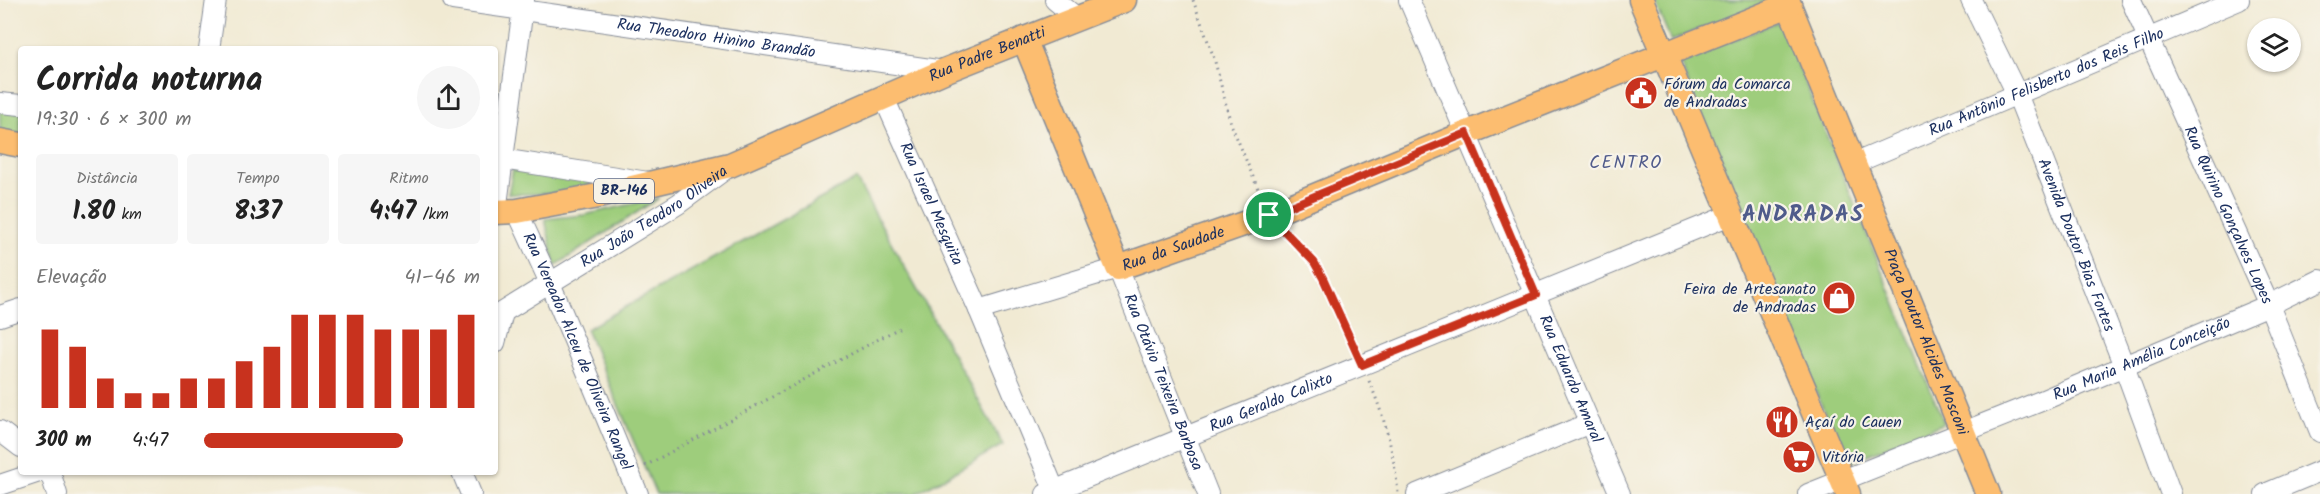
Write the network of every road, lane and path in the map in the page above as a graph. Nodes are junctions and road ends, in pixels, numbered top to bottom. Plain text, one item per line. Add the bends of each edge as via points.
1 (216, 0) edge
2 (453, 0) edge
3 (1055, 0) edge
4 (1124, 0) edge
5 (1192, 0) edge
6 (1409, 0) edge
7 (1641, 0) edge
8 (1971, 0) edge
9 (2131, 0) edge
10 (2239, 0) edge
11 (1788, 2) edge
12 (523, 5) edge
13 (1077, 18) junction
14 (1024, 39) junction
15 (2147, 39) junction
16 (210, 46) edge
17 (1663, 55) junction
18 (944, 71) junction
19 (2017, 94) junction
20 (884, 98) junction
21 (0, 103) edge
22 (18, 105) edge
23 (1467, 133) junction
24 (0, 141) edge
25 (18, 144) edge
26 (499, 159) edge
27 (1853, 164) junction
28 (730, 165) junction
29 (660, 184) junction
30 (691, 193) junction
31 (503, 212) edge
32 (1269, 215) junction
33 (1730, 215) junction
34 (1118, 268) junction
35 (2320, 280) edge
36 (550, 283) junction
37 (1536, 295) junction
38 (2269, 306) junction
39 (18, 310) edge
40 (979, 310) junction
41 (499, 315) edge
42 (0, 316) edge
43 (899, 328) dead end
44 (1362, 365) junction
45 (2124, 366) junction
46 (1590, 423) junction
47 (0, 431) edge
48 (1962, 432) junction
49 (2320, 432) edge
50 (1184, 437) junction
51 (18, 445) edge
52 (2320, 471) edge
53 (629, 472) junction
54 (30, 475) edge
55 (51, 475) edge
56 (461, 475) edge
57 (463, 475) edge
58 (0, 485) edge
59 (1845, 487) edge
60 (1052, 493) edge
61 (57, 494) edge
62 (456, 494) edge
63 (471, 494) edge
64 (638, 494) edge
65 (1208, 494) edge
66 (1398, 494) edge
67 (1417, 494) edge
68 (1620, 494) edge
69 (1808, 494) edge
70 (1988, 494) edge
71 (2171, 494) edge
72 (2265, 494) edge

1 - 16 street
2 - 12 street, Rua Theodoro Hinino Brandão
3 - 13 street
4 - 13 main road, Rua Padre Benatti / BR-146
5 - 32 path via 1214,58 1231,124
6 - 23 street, Rua Eduardo Amaral
7 - 17 main road
8 - 19 street, Avenida Doutor Bias Fortes
9 - 15 street, Rua Quirino Gonçalves Lopes
10 - 15 street, Rua Antônio Felisberto dos Reis Filho
11 - 17 main road, Rua da Saudade
11 - 27 main road, Praça Doutor Alcides Mosconi
12 - 18 street, Rua Theodoro Hinino Brandão
12 - 26 street
13 - 14 main road, Rua Padre Benatti / BR-146
14 - 18 main road, Rua Padre Benatti / BR-146
14 - 34 main road, Rua Otávio Teixeira Barbosa
15 - 19 street, Rua Antônio Felisberto dos Reis Filho
15 - 38 street, Rua Quirino Gonçalves Lopes
17 - 23 main road, Rua da Saudade
17 - 33 main road
18 - 20 main road, Rua Padre Benatti / BR-146
19 - 27 street, Rua Antônio Felisberto dos Reis Filho
19 - 45 street, Avenida Doutor Bias Fortes
20 - 28 main road, Rua João Teodoro Oliveira / BR-146
20 - 40 street, Rua Israel Mesquita
21 - 22 street
23 - 32 main road, Rua da Saudade
23 - 37 street, Rua Eduardo Amaral
24 - 25 main road
26 - 29 street
26 - 31 street
27 - 48 main road, Praça Doutor Alcides Mosconi
28 - 29 main road, BR-146
28 - 30 street, Rua João Teodoro Oliveira
29 - 30 street
29 - 31 main road, BR-146
30 - 36 street, Rua João Teodoro Oliveira
31 - 36 street, Rua Vereador Alceu de Oliveira Rangel
32 - 34 main road, Rua da Saudade
32 - 44 path via 1314,262
33 - 37 street, Rua Geraldo Calixto
33 - 59 main road
34 - 40 street, Rua da Saudade
34 - 50 street, Rua Otávio Teixeira Barbosa
35 - 38 street, Rua Maria Amélia Conceição
36 - 41 street, Rua João Teodoro Oliveira
36 - 53 street, Rua Vereador Alceu de Oliveira Rangel
37 - 44 street, Rua Geraldo Calixto
37 - 46 street, Rua Eduardo Amaral
38 - 45 street, Rua Maria Amélia Conceição
38 - 49 street, Rua Quirino Gonçalves Lopes
39 - 42 street
40 - 60 street, Rua Israel Mesquita
43 - 53 path via 662,458
44 - 50 street, Rua Geraldo Calixto
44 - 66 path via 1385,422 1395,460
45 - 48 street, Rua Maria Amélia Conceição
45 - 71 street, Avenida Doutor Bias Fortes
46 - 67 street
46 - 68 street, Rua Eduardo Amaral
47 - 51 street
48 - 59 street, Praça Doutor Alcides Mosconi
48 - 70 main road
50 - 60 street, Rua Geraldo Calixto
50 - 65 street, Rua Otávio Teixeira Barbosa
52 - 72 street
53 - 64 street, Rua Vereador Alceu de Oliveira Rangel
54 - 58 street
55 - 61 street
56 - 62 street
57 - 63 street
59 - 69 street

